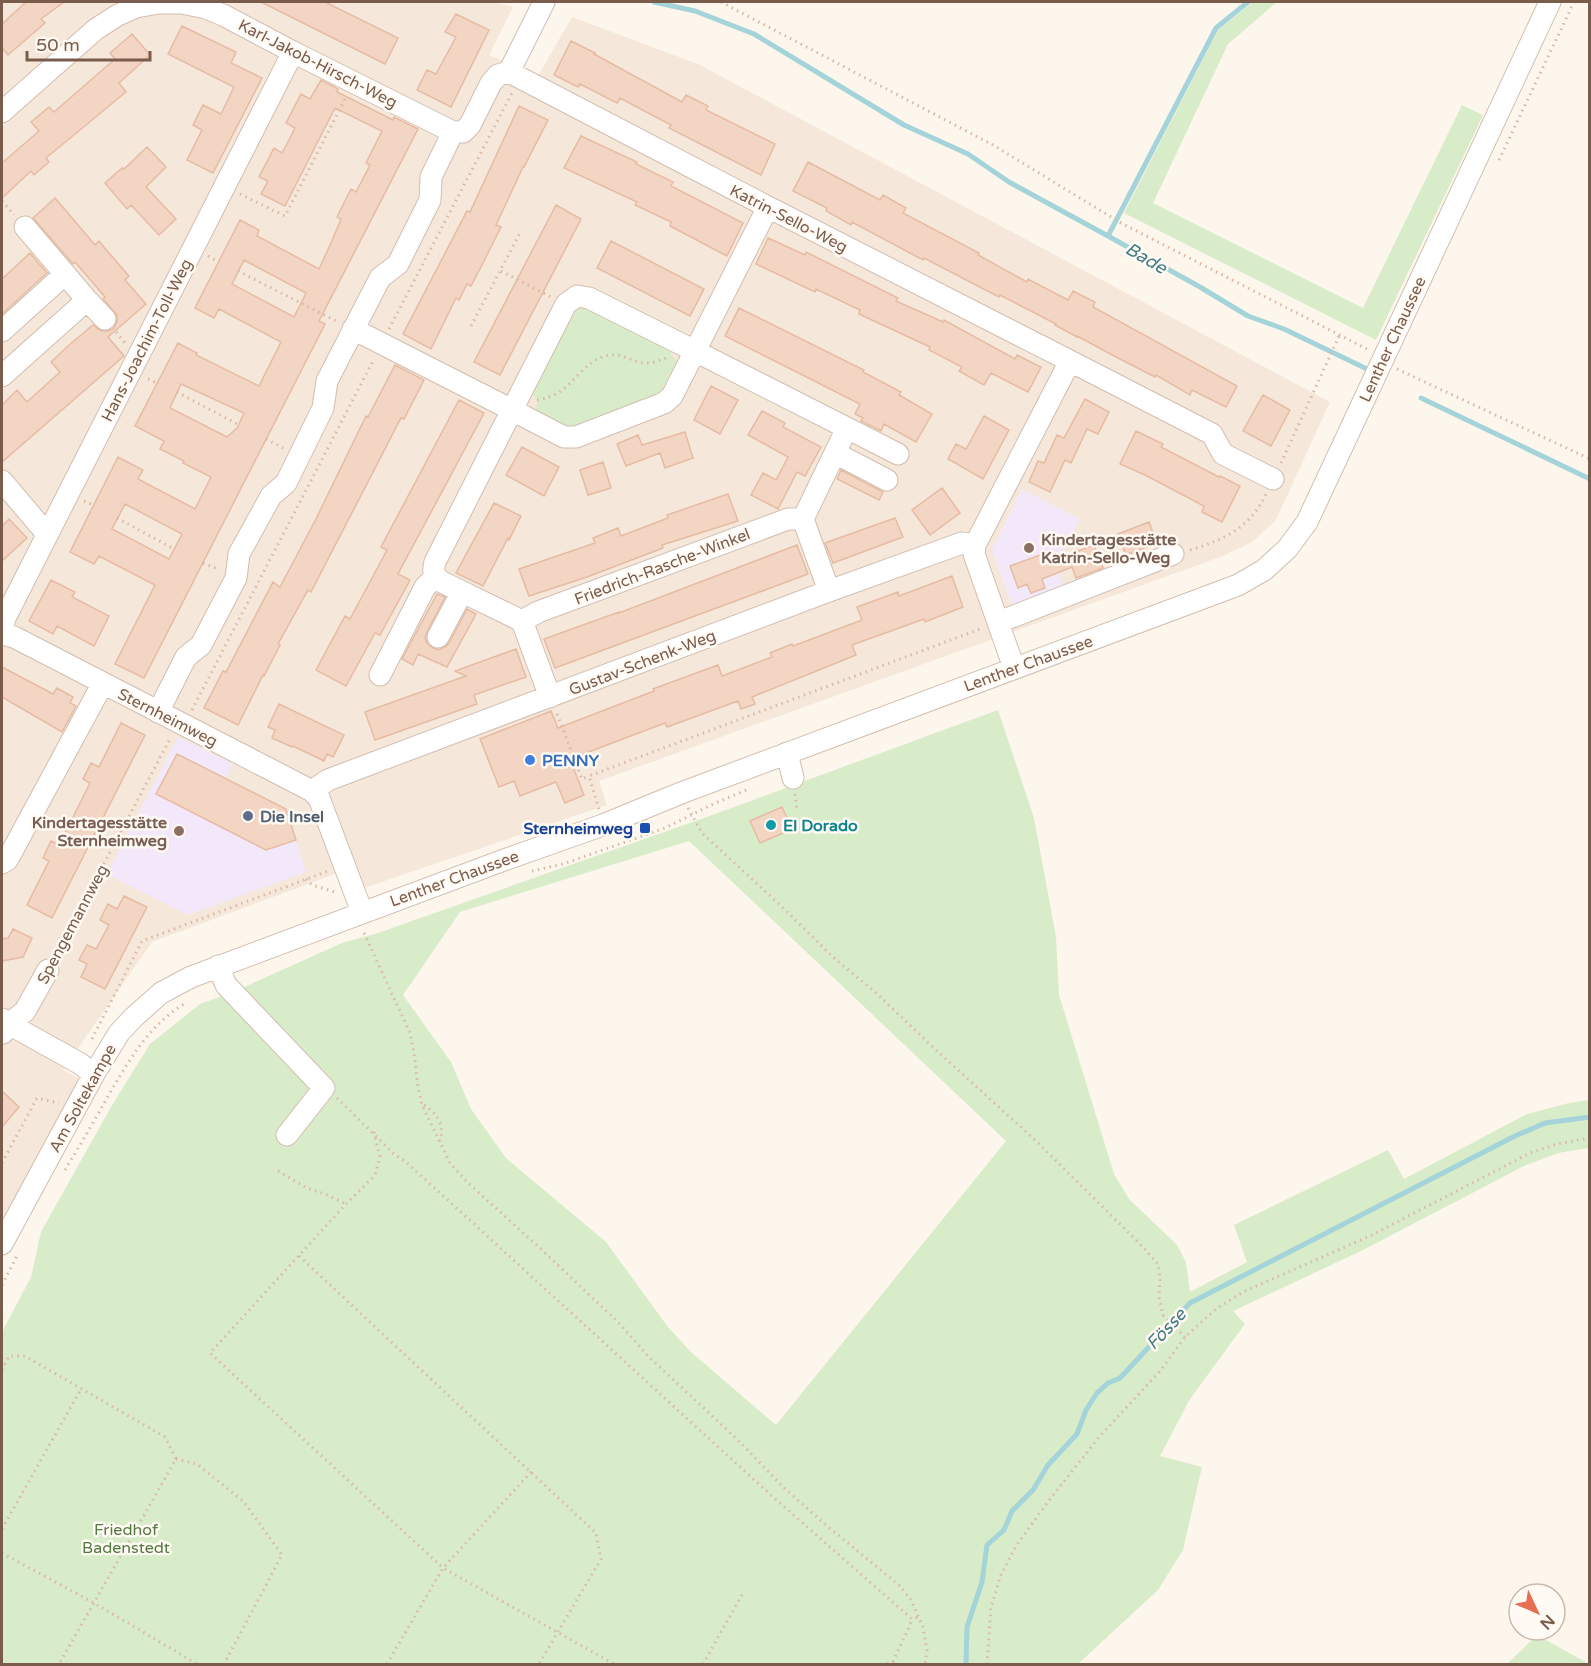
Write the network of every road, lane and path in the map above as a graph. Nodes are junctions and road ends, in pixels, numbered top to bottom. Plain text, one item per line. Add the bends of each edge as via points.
1 (544, 2) edge
2 (721, 2) edge
3 (1550, 2) edge
4 (293, 52) junction
5 (514, 75) junction
6 (354, 82) junction
7 (2, 112) edge
8 (453, 132) junction
9 (225, 186) junction
10 (768, 207) junction
11 (25, 227) dead end
12 (520, 231) dead end
13 (500, 270) junction
14 (238, 271) dead end
15 (65, 274) junction
16 (87, 300) junction
17 (566, 304) junction
18 (105, 319) joint
19 (471, 326) dead end
20 (353, 329) junction
21 (2, 331) edge
22 (1340, 334) junction
23 (382, 344) junction
24 (695, 351) junction
25 (671, 356) dead end
26 (137, 357) junction
27 (1328, 359) dead end
28 (1070, 361) junction
29 (1391, 364) junction
30 (2, 376) edge
31 (177, 392) dead end
32 (538, 400) dead end
33 (512, 410) junction
34 (239, 425) dead end
35 (847, 428) junction
36 (835, 453) junction
37 (898, 454) dead end
38 (1590, 459) edge
39 (1273, 479) dead end
40 (887, 480) dead end
41 (2, 482) edge
42 (117, 518) dead end
43 (803, 519) junction
44 (47, 534) junction
45 (975, 545) junction
46 (174, 549) dead end
47 (1173, 554) dead end
48 (435, 577) junction
49 (830, 591) junction
50 (462, 592) junction
51 (522, 621) junction
52 (999, 622) junction
53 (2, 629) edge
54 (2, 634) edge
55 (438, 637) dead end
56 (1014, 668) junction
57 (380, 675) dead end
58 (103, 683) junction
59 (550, 697) junction
60 (158, 712) junction
61 (181, 724) junction
62 (788, 753) junction
63 (589, 776) junction
64 (793, 778) dead end
65 (312, 791) junction
66 (681, 793) junction
67 (600, 810) dead end
68 (2, 863) edge
69 (306, 879) dead end
70 (358, 902) junction
71 (218, 966) junction
72 (48, 970) joint
73 (190, 977) joint
74 (159, 1023) dead end
75 (4, 1026) edge
76 (94, 1074) junction
77 (324, 1088) junction
78 (57, 1102) dead end
79 (422, 1105) junction
80 (374, 1132) junction
81 (287, 1136) dead end
82 (1590, 1138) edge
83 (440, 1141) junction
84 (78, 1149) dead end
85 (2, 1163) edge
86 (278, 1171) dead end
87 (346, 1204) junction
88 (2, 1244) edge
89 (299, 1256) junction
90 (1185, 1337) junction
91 (2, 1370) edge
92 (81, 1389) junction
93 (176, 1459) junction
94 (531, 1472) junction
95 (2, 1529) edge
96 (2, 1553) edge
97 (443, 1568) junction
98 (743, 1593) dead end
99 (94, 1603) junction
100 (919, 1617) junction
101 (912, 1619) junction
102 (557, 1632) junction
103 (894, 1663) edge
104 (59, 1665) edge
105 (197, 1665) edge
106 (224, 1665) edge
107 (387, 1665) edge
108 (539, 1665) edge
109 (614, 1665) edge
110 (703, 1665) edge
111 (887, 1665) edge
112 (925, 1665) edge
113 (987, 1665) edge

1 - 5 street
2 - 22 path via 993,145 1121,223
3 - 29 street, Lenther Chaussee
4 - 6 street, Karl-Jakob-Hirsch-Weg
4 - 7 street, Karl-Jakob-Hirsch-Weg via 206,8 182,3 136,7 96,29
4 - 9 street, Hans-Joachim-Toll-Weg
5 - 8 street via 498,75 470,125 463,132
5 - 10 street, Katrin-Sello-Weg
5 - 23 path, Spengemannweg
6 - 8 street, Karl-Jakob-Hirsch-Weg
6 - 9 path via 285,216
8 - 20 street via 431,177 430,200 398,264 380,278
9 - 26 street, Hans-Joachim-Toll-Weg
10 - 24 street
10 - 28 street, Katrin-Sello-Weg
11 - 15 street
12 - 13 path
13 - 17 path
13 - 19 path
14 - 20 path
15 - 16 street
15 - 21 street
16 - 18 street
16 - 30 street
17 - 24 street via 577,296 589,298
17 - 33 street
18 - 26 path
20 - 23 street
20 - 60 street via 327,381 323,408 286,483 270,496 239,554 236,578 201,645 186,657
22 - 27 path
22 - 29 path
23 - 33 street
23 - 61 path, Spengemannweg
24 - 33 street via 672,396 664,403 576,437 564,437
24 - 35 street
25 - 32 path via 646,364 616,354 604,356 563,391
26 - 44 street, Hans-Joachim-Toll-Weg
28 - 39 street, Katrin-Sello-Weg via 1212,434 1224,454
28 - 45 street
29 - 38 path
29 - 56 street, Lenther Chaussee via 1307,522 1287,549 1264,570 1238,585
31 - 34 path
33 - 48 street via 435,561
35 - 36 street
35 - 37 street
36 - 40 street
36 - 43 street
41 - 44 street
42 - 46 path
43 - 49 street
43 - 51 street, Friedrich-Rasche-Winkel via 788,519
44 - 53 street, Hans-Joachim-Toll-Weg
45 - 49 street, Gustav-Schenk-Weg via 962,543
45 - 52 street via 974,554
47 - 52 street
48 - 50 street
48 - 57 street via 425,587
49 - 59 street, Gustav-Schenk-Weg
50 - 51 street
50 - 55 street
51 - 59 street
52 - 56 street
52 - 63 path
54 - 58 street, Sternheimweg
56 - 62 street, Lenther Chaussee
58 - 60 street, Sternheimweg
58 - 68 street via 10,855
59 - 63 path via 582,779
59 - 65 street, Gustav-Schenk-Weg via 327,780
60 - 61 street, Sternheimweg
61 - 65 street, Sternheimweg
61 - 72 path, Spengemannweg
62 - 64 street
62 - 66 street, Lenther Chaussee
63 - 67 path
65 - 70 street via 320,798
66 - 70 street, Lenther Chaussee via 493,864
66 - 90 path via 702,833 1034,1139 1140,1244 1158,1264 1163,1315
69 - 70 path via 312,885
70 - 71 street, Lenther Chaussee
70 - 79 path via 363,932 410,1034
71 - 73 street, Lenther Chaussee
71 - 77 street via 226,985
72 - 75 street, Spengemannweg via 25,1011
73 - 76 street, Am Soltekampe via 161,993 134,1017 119,1033
74 - 84 path via 125,1066
75 - 76 street
76 - 88 street, Am Soltekampe
77 - 80 path
77 - 81 street
78 - 85 path via 37,1098
79 - 83 path
79 - 83 path via 429,1108 441,1125
80 - 87 path via 380,1157 375,1175
80 - 101 path
82 - 90 path via 1530,1153 1370,1236 1243,1292 1216,1309
83 - 100 path via 450,1163 467,1182 618,1322 783,1487 900,1586
86 - 87 path
87 - 89 path
89 - 94 path
89 - 97 path via 210,1353
90 - 113 path via 1161,1370 1100,1436 1016,1546 991,1607
91 - 92 path via 9,1356 25,1356
92 - 93 path via 165,1437
92 - 95 path
93 - 99 path
93 - 106 path via 197,1464 244,1502 282,1555
94 - 97 path
94 - 102 path via 596,1533 601,1559
96 - 99 path
97 - 102 path
97 - 107 path
98 - 110 path
99 - 104 path
99 - 105 path
100 - 101 path
100 - 112 path via 926,1637
101 - 103 path
102 - 108 path
102 - 109 path
103 - 111 path

